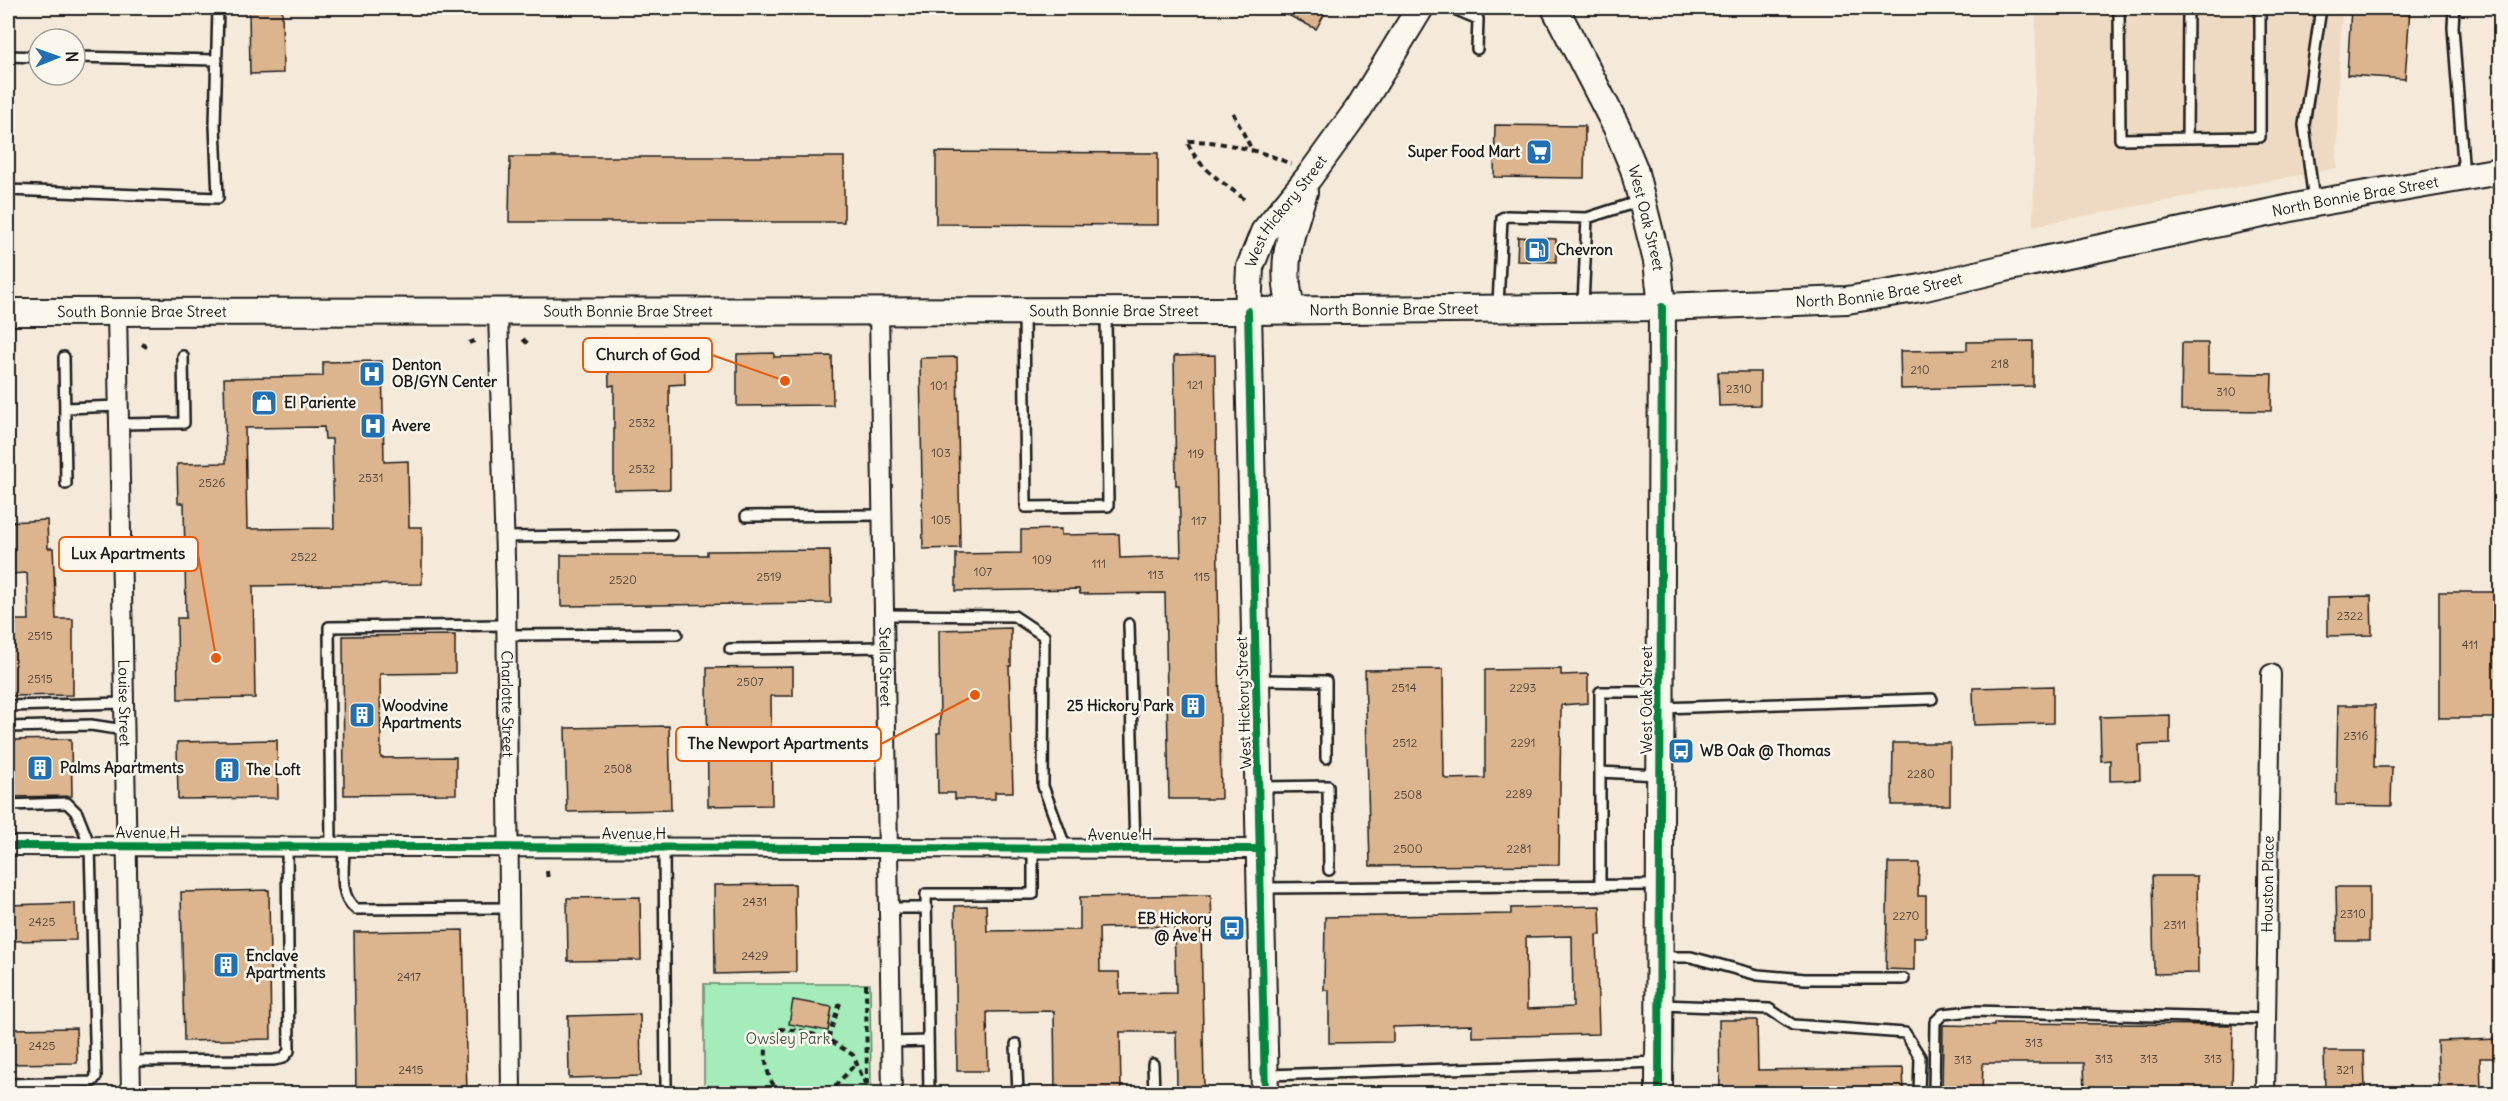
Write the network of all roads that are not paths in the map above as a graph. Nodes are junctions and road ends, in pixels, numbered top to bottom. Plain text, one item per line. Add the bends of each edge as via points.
1 (218, 8) edge
2 (1420, 8) edge
3 (1452, 8) edge
4 (1555, 8) edge
5 (2119, 8) edge
6 (2188, 8) edge
7 (2260, 8) edge
8 (2321, 8) edge
9 (2454, 8) edge
10 (1477, 49) dead end
11 (8, 56) edge
12 (27, 57) edge
13 (87, 57) edge
14 (217, 60) junction
15 (2187, 138) junction
16 (1301, 171) junction
17 (2500, 171) edge
18 (2464, 177) junction
19 (8, 190) edge
20 (1642, 201) junction
21 (2315, 203) junction
22 (1587, 218) junction
23 (1662, 307) junction
24 (1583, 308) junction
25 (1498, 309) junction
26 (117, 311) junction
27 (879, 311) junction
28 (1024, 311) junction
29 (1106, 311) junction
30 (1248, 311) junction
31 (1292, 311) junction
32 (8, 312) edge
33 (498, 312) junction
34 (183, 356) dead end
35 (64, 357) dead end
36 (65, 408) junction
37 (119, 415) junction
38 (66, 484) dead end
39 (883, 515) junction
40 (746, 516) dead end
41 (672, 535) dead end
42 (504, 537) junction
43 (885, 615) junction
44 (1129, 624) dead end
45 (505, 630) junction
46 (676, 634) dead end
47 (885, 647) junction
48 (730, 649) dead end
49 (2271, 674) dead end
50 (1257, 680) junction
51 (1932, 699) dead end
52 (1661, 700) junction
53 (124, 703) junction
54 (8, 706) edge
55 (8, 727) edge
56 (124, 730) junction
57 (1326, 758) dead end
58 (1600, 772) junction
59 (1660, 775) junction
60 (1260, 787) junction
61 (8, 805) edge
62 (8, 846) edge
63 (90, 846) junction
64 (126, 846) junction
65 (287, 847) junction
66 (337, 847) junction
67 (507, 848) junction
68 (664, 848) junction
69 (888, 848) junction
70 (1033, 849) junction
71 (1066, 849) junction
72 (1135, 849) junction
73 (1261, 849) junction
74 (1329, 870) dead end
75 (1660, 885) junction
76 (1599, 886) junction
77 (1262, 888) junction
78 (508, 908) junction
79 (889, 908) junction
80 (926, 908) junction
81 (1660, 957) junction
82 (1904, 979) dead end
83 (1659, 1004) junction
84 (2267, 1019) junction
85 (928, 1041) junction
86 (891, 1042) junction
87 (1016, 1044) dead end
88 (130, 1061) junction
89 (1659, 1062) junction
90 (1153, 1064) dead end
91 (8, 1084) edge
92 (1265, 1084) edge
93 (666, 1085) dead end
94 (131, 1094) edge
95 (511, 1094) edge
96 (892, 1094) edge
97 (929, 1094) edge
98 (1018, 1094) edge
99 (1154, 1094) edge
100 (1659, 1094) edge
101 (1919, 1094) edge
102 (1934, 1094) edge
103 (2265, 1094) edge

1 - 14 lane
2 - 16 main road, West Hickory Street via 1371,90
3 - 10 lane via 1478,19
4 - 20 main road, West Oak Street via 1617,128
5 - 15 lane via 2120,139
6 - 15 lane
7 - 15 lane via 2260,137
8 - 21 lane via 2304,125
9 - 18 lane
11 - 12 lane
13 - 14 lane
14 - 19 lane via 218,198
16 - 30 main road, West Hickory Street via 1264,232 1250,267
16 - 31 main road via 1286,258 1286,290
17 - 18 main road, North Bonnie Brae Street
18 - 21 main road, North Bonnie Brae Street
20 - 22 lane
20 - 23 main road, West Oak Street via 1657,261
21 - 23 main road, North Bonnie Brae Street via 1881,296
22 - 24 lane
22 - 25 lane via 1502,218
23 - 24 main road, North Bonnie Brae Street
23 - 52 main road, West Oak Street
24 - 25 main road, North Bonnie Brae Street
25 - 31 main road, North Bonnie Brae Street
26 - 32 main road, South Bonnie Brae Street
26 - 33 main road, South Bonnie Brae Street
26 - 37 street, Louise Street
27 - 28 main road, South Bonnie Brae Street
27 - 33 main road, South Bonnie Brae Street
27 - 39 street, Stella Street
28 - 29 main road, South Bonnie Brae Street
28 - 29 lane via 1026,507 1108,506
29 - 30 main road, South Bonnie Brae Street
30 - 31 main road, North Bonnie Brae Street
30 - 50 main road, West Hickory Street
33 - 42 street, Charlotte Street
34 - 37 lane via 184,423
35 - 36 lane
36 - 37 lane
36 - 38 lane
37 - 53 street, Louise Street
39 - 40 lane
39 - 43 street, Stella Street
41 - 42 lane
42 - 45 street, Charlotte Street
43 - 47 street, Stella Street
43 - 71 lane via 1014,616 1044,636 1043,786
44 - 72 lane
45 - 46 lane
45 - 66 lane via 329,627
45 - 67 street, Charlotte Street
47 - 48 lane
47 - 69 street, Stella Street
49 - 84 street, Houston Place
50 - 57 lane via 1326,681
50 - 60 main road, West Hickory Street
51 - 52 lane
52 - 58 lane via 1600,692
52 - 59 main road, West Oak Street
53 - 54 lane
53 - 56 street, Louise Street
55 - 56 lane via 91,726
56 - 64 street, Louise Street
58 - 59 lane
58 - 76 lane
59 - 75 main road, West Oak Street
60 - 73 main road, West Hickory Street
60 - 74 lane via 1328,786
61 - 63 lane via 68,803 77,813
62 - 63 street, Avenue H
63 - 64 street, Avenue H
63 - 91 lane via 96,1077 92,1082
64 - 65 street, Avenue H
64 - 88 street, Louise Street
65 - 66 street, Avenue H
65 - 88 lane via 289,1051 274,1060
66 - 67 street, Avenue H
66 - 78 lane via 349,903 357,909
67 - 68 street, Avenue H
67 - 78 street, Charlotte Street
68 - 69 street, Avenue H
68 - 93 lane
69 - 70 street, Avenue H
69 - 79 street, Stella Street
70 - 71 street, Avenue H
70 - 80 lane via 1033,894 926,894
71 - 72 street, Avenue H
72 - 73 street, Avenue H
73 - 77 main road, West Hickory Street
75 - 76 lane
75 - 81 main road, West Oak Street
76 - 77 lane
77 - 92 main road, West Hickory Street
78 - 95 street, Charlotte Street
79 - 80 lane
79 - 86 street, Stella Street
80 - 85 lane
81 - 82 lane via 1691,957 1758,975
81 - 83 main road, West Oak Street
83 - 89 main road, West Oak Street
83 - 101 lane via 1769,1009 1793,1025 1905,1032 1920,1057
84 - 102 lane via 1972,1011 1943,1014 1935,1022
84 - 103 street, Houston Place
85 - 86 lane
85 - 97 lane
86 - 96 street, Stella Street
87 - 98 lane
88 - 94 street, Louise Street
89 - 92 lane
89 - 100 main road, West Oak Street
90 - 99 lane

